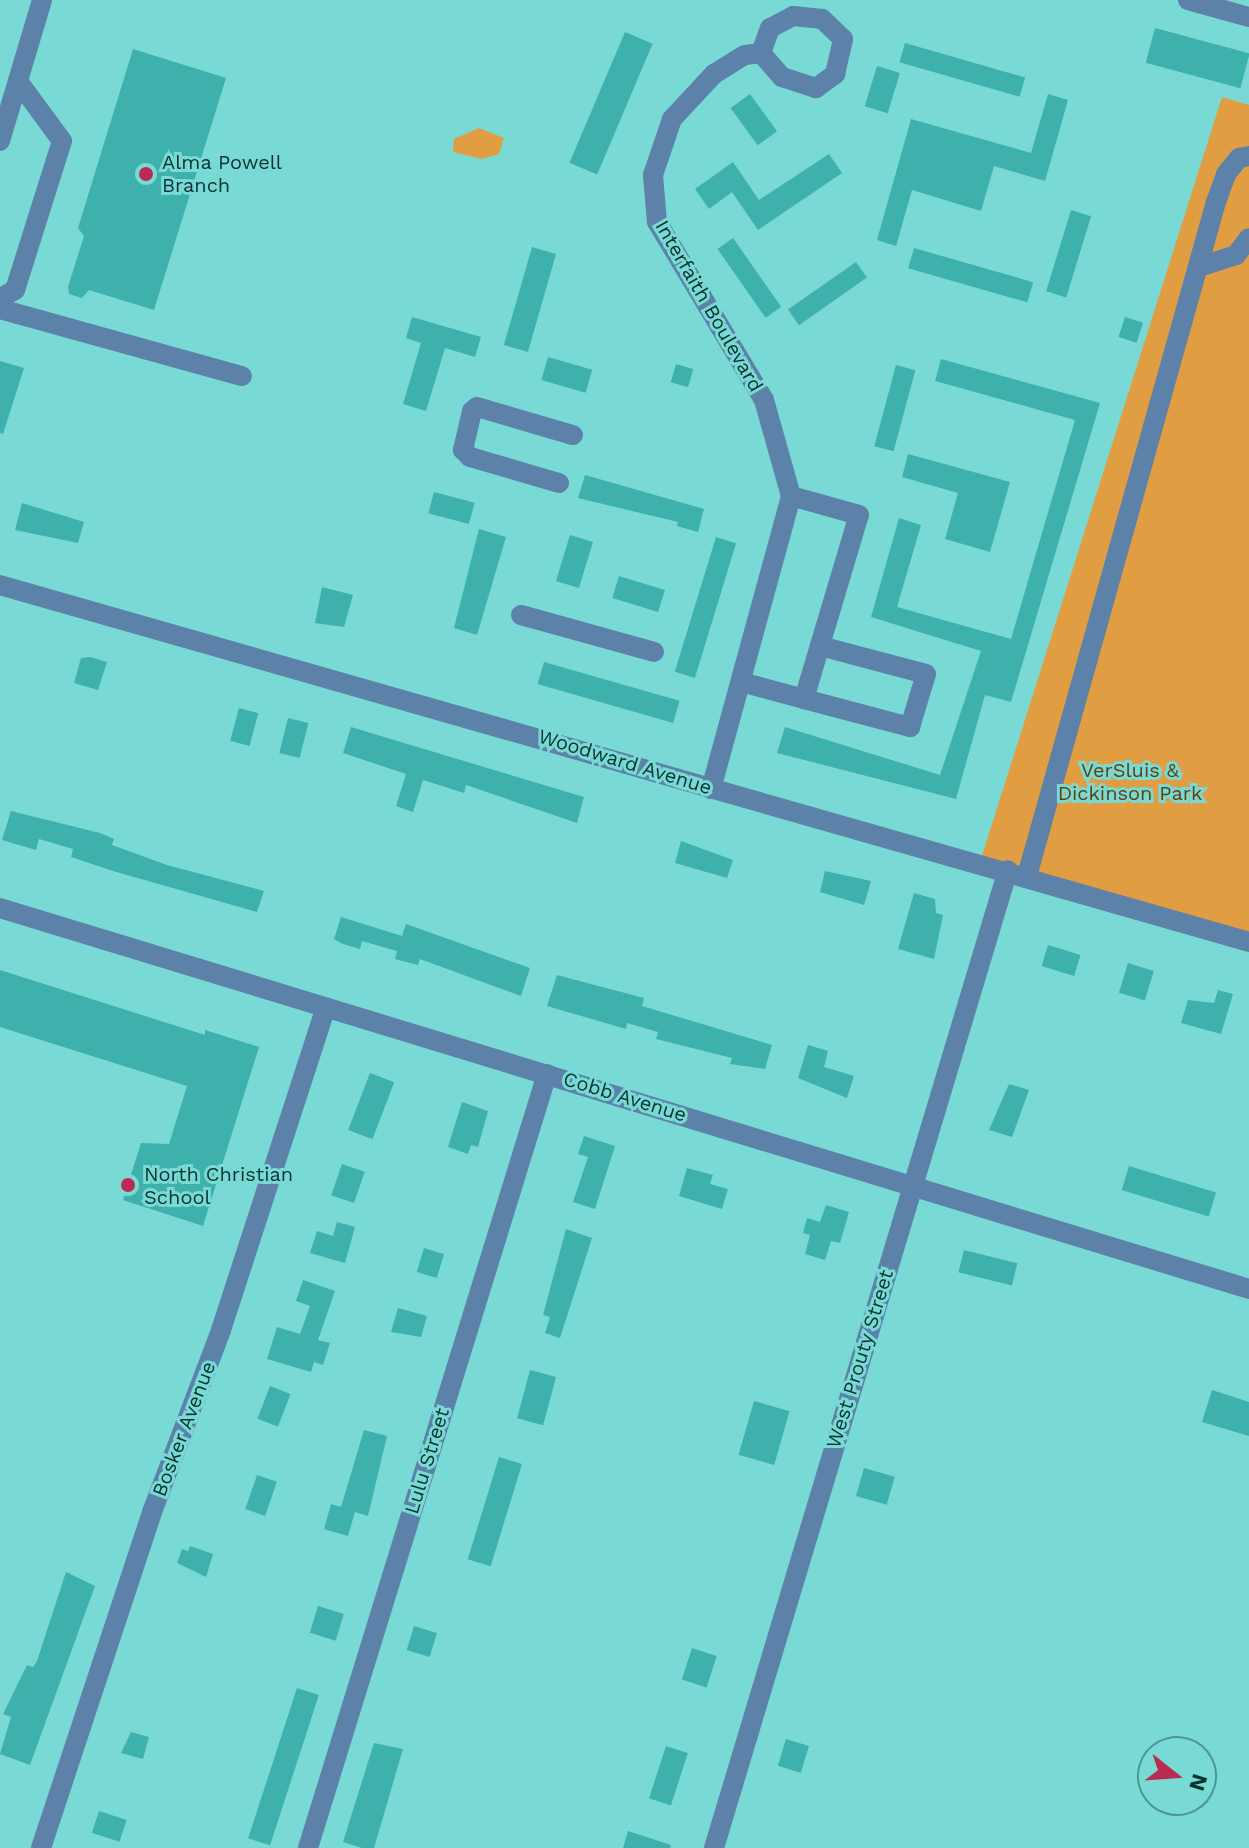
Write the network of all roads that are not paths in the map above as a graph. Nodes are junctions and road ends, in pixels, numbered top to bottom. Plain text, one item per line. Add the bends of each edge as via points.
1 (42, 0) edge
2 (1188, 0) edge
3 (1249, 17) edge
4 (761, 53) dead end
5 (18, 81) junction
6 (0, 141) edge
7 (1249, 156) edge
8 (1249, 238) edge
9 (1199, 267) junction
10 (8, 294) edge
11 (0, 309) edge
12 (35, 319) junction
13 (242, 376) dead end
14 (573, 435) dead end
15 (559, 483) dead end
16 (791, 496) junction
17 (0, 585) edge
18 (521, 615) dead end
19 (820, 646) junction
20 (654, 652) dead end
21 (741, 682) junction
22 (804, 699) junction
23 (711, 789) junction
24 (1018, 873) junction
25 (0, 908) edge
26 (1249, 942) edge
27 (325, 1009) junction
28 (547, 1074) junction
29 (911, 1186) junction
30 (1249, 1289) edge
31 (41, 1848) edge
32 (308, 1848) edge
33 (714, 1848) edge

1 - 5 street
2 - 3 street
4 - 16 street, Interfaith Boulevard via 745,55 714,74 685,102 661,141 652,191 663,236 764,400
5 - 6 street
5 - 10 street via 62,141
7 - 9 street, West Prouty Street via 1239,158 1226,174
8 - 9 street via 1236,255
9 - 24 street, West Prouty Street
10 - 12 street
11 - 12 street
12 - 13 street
14 - 15 street via 477,407 472,411 463,450 470,457
16 - 19 street via 859,515
16 - 21 street
17 - 23 street, Woodward Avenue
18 - 20 street
19 - 22 street
19 - 22 street via 926,674 910,727
21 - 22 street
21 - 23 street
23 - 24 street, Woodward Avenue
24 - 26 street, Woodward Avenue
24 - 29 street, West Prouty Street
25 - 27 street, Cobb Avenue
27 - 28 street, Cobb Avenue
27 - 31 street, Bosker Avenue via 221,1330 147,1526
28 - 29 street, Cobb Avenue
28 - 32 street, Lulu Street
29 - 30 street, Cobb Avenue
29 - 33 street, West Prouty Street

